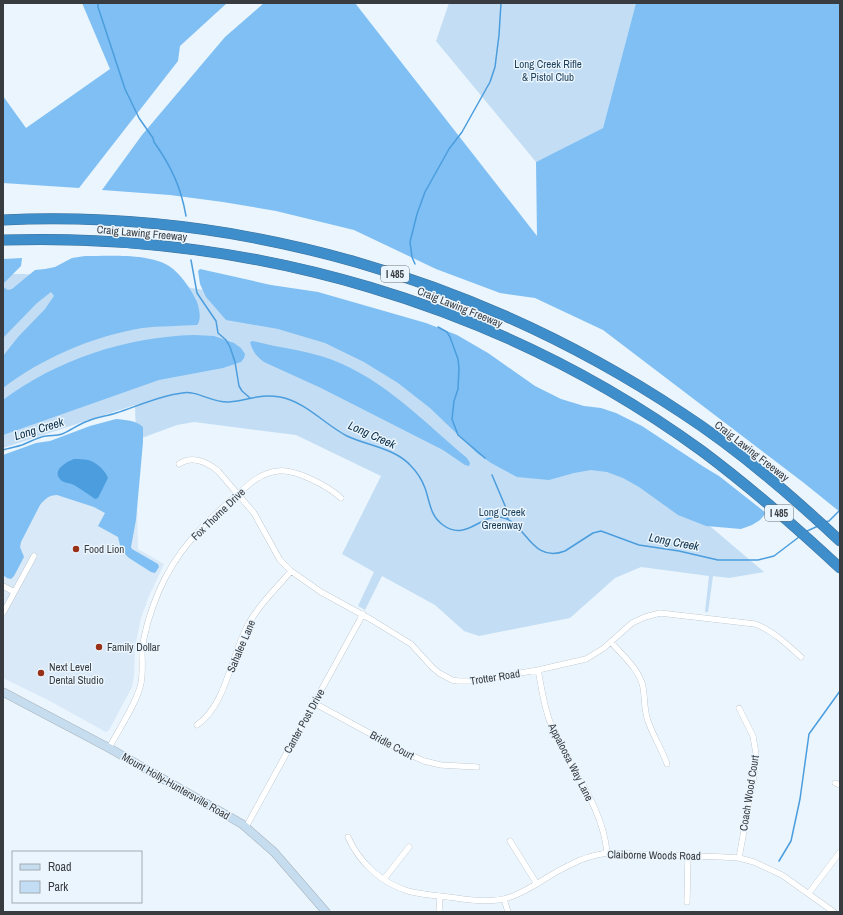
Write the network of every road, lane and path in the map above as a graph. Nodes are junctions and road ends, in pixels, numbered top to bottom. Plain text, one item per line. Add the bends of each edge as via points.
1 (3, 220) edge
2 (3, 240) edge
3 (179, 464) dead end
4 (238, 494) junction
5 (341, 498) dead end
6 (840, 541) edge
7 (34, 556) dead end
8 (840, 568) edge
9 (291, 571) junction
10 (3, 586) edge
11 (14, 592) junction
12 (3, 613) edge
13 (362, 614) junction
14 (611, 642) junction
15 (801, 657) dead end
16 (538, 670) junction
17 (3, 692) edge
18 (314, 703) junction
19 (739, 708) dead end
20 (197, 725) dead end
21 (109, 748) junction
22 (667, 764) dead end
23 (477, 767) dead end
24 (246, 827) junction
25 (348, 837) dead end
26 (510, 841) dead end
27 (409, 847) dead end
28 (840, 852) edge
29 (607, 854) junction
30 (688, 855) junction
31 (739, 858) junction
32 (384, 879) junction
33 (536, 884) junction
34 (809, 893) junction
35 (440, 896) junction
36 (504, 899) junction
37 (687, 902) dead end
38 (326, 912) edge
39 (439, 912) edge
40 (508, 912) edge
41 (834, 912) edge

1 - 6 highway, Craig Lawing Freeway / I 485 via 112,220 260,239 322,252 400,275 495,311 580,352 683,414 746,458
2 - 8 highway, Craig Lawing Freeway / I 485 via 84,240 216,252 303,269 380,290 435,309 497,334 581,375 657,421 727,470
3 - 4 street, Trotter Road via 187,460 207,463 218,471
4 - 5 street, Fox Thorne Drive via 262,476 283,471 311,480
4 - 9 street, Trotter Road via 254,513 280,560
4 - 21 street, Fox Thorne Drive via 196,534 166,576 153,606 144,638 139,689
7 - 11 street
9 - 13 street, Trotter Road via 321,592
9 - 20 street, Sahalee Lane via 264,600 248,624 226,682 205,719
10 - 11 street
11 - 12 street
13 - 16 street, Trotter Road via 411,644 433,668 452,680 473,682
13 - 18 street, Canter Post Drive
14 - 15 street, Trotter Road via 639,619 652,614 668,613 762,626
14 - 16 street, Trotter Road via 586,659
14 - 22 street via 641,680 648,722
16 - 29 street, Appaloosa Way Lane via 551,726 594,806
17 - 21 main road, Mount Holly-Huntersville Road
18 - 23 street, Bridle Court via 424,761 440,765
18 - 24 street, Canter Post Drive
19 - 31 street, Coach Wood Court via 753,736 756,754
21 - 24 main road, Mount Holly-Huntersville Road
24 - 38 main road, Mount Holly-Huntersville Road via 274,852
25 - 32 street, Claiborne Woods Road via 356,853
26 - 33 street
27 - 32 street
28 - 34 street
29 - 30 street, Claiborne Woods Road
29 - 33 street, Claiborne Woods Road via 585,858
30 - 31 street, Claiborne Woods Road
30 - 37 street
31 - 34 street, Claiborne Woods Road via 772,869
32 - 35 street, Claiborne Woods Road via 406,890
33 - 36 street, Claiborne Woods Road via 528,890
34 - 41 street, Claiborne Woods Road
35 - 36 street, Claiborne Woods Road via 481,901
35 - 39 street
36 - 40 street

